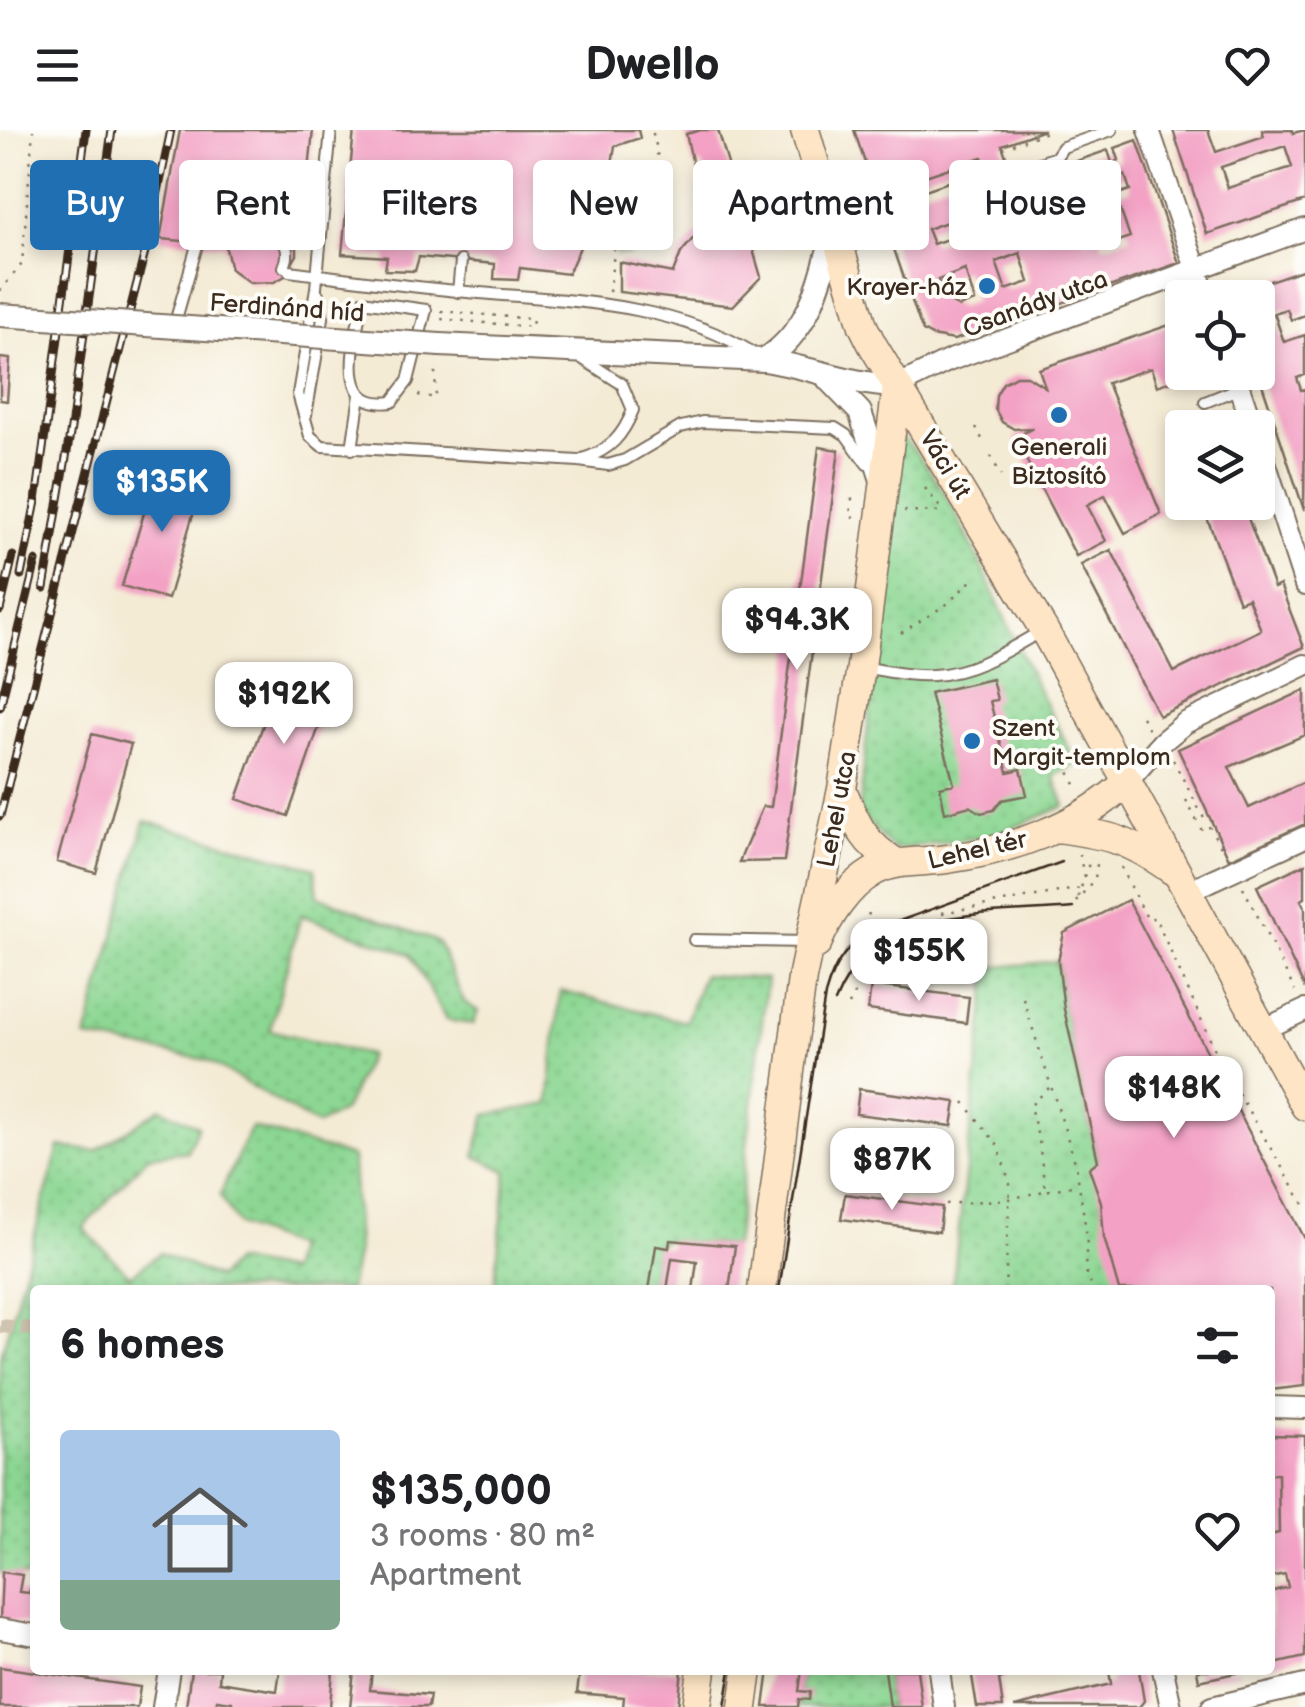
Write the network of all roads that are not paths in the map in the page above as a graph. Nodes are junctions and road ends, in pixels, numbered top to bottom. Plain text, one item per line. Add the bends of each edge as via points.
1 (330, 130) edge
2 (805, 130) edge
3 (1112, 130) edge
4 (1149, 130) edge
5 (814, 160) edge
6 (1055, 160) edge
7 (1305, 229) edge
8 (196, 250) edge
9 (287, 250) edge
10 (827, 250) edge
11 (840, 250) edge
12 (461, 260) dead end
13 (1196, 271) junction
14 (318, 275) junction
15 (1199, 280) edge
16 (458, 292) junction
17 (0, 315) edge
18 (174, 327) junction
19 (570, 351) junction
20 (764, 360) junction
21 (822, 374) junction
22 (898, 386) junction
23 (1223, 390) edge
24 (360, 395) junction
25 (1206, 402) dead end
26 (371, 403) junction
27 (357, 424) junction
28 (352, 449) junction
29 (578, 461) junction
30 (1275, 492) edge
31 (882, 494) junction
32 (1305, 585) edge
33 (1044, 630) junction
34 (1305, 665) edge
35 (861, 667) junction
36 (1128, 782) junction
37 (842, 789) junction
38 (1066, 836) junction
39 (1305, 836) edge
40 (897, 862) junction
41 (1184, 884) junction
42 (694, 940) dead end
43 (808, 942) junction
44 (802, 978) junction
45 (1305, 1010) edge
46 (1264, 1029) junction
47 (1305, 1106) edge
48 (763, 1285) edge
49 (1275, 1407) edge
50 (1305, 1408) edge
51 (0, 1629) edge
52 (30, 1633) edge
53 (168, 1675) edge
54 (701, 1675) edge
55 (747, 1675) edge
56 (940, 1675) edge
57 (1164, 1675) edge
58 (1305, 1685) edge
59 (163, 1707) edge
60 (697, 1707) edge
61 (743, 1707) edge
62 (944, 1707) edge
63 (1170, 1707) edge
64 (1212, 1707) edge

1 - 14 lane
2 - 5 main road, Váci út
3 - 6 lane via 1063,147
4 - 13 street
7 - 13 street, Csanády utca
8 - 18 lane
9 - 14 lane, Ferdinánd híd via 287,269
10 - 20 street via 805,321
11 - 22 main road, Váci út via 863,326
12 - 16 lane
13 - 15 street
13 - 22 street, Csanády utca
14 - 16 lane, Ferdinánd híd
14 - 28 lane via 322,318 306,419 310,436 322,446
16 - 20 lane, Ferdinánd híd via 638,308 734,341
17 - 18 street, Ferdinánd híd, bridge
18 - 19 street, Ferdinánd híd, bridge
19 - 20 street, Ferdinánd híd
19 - 29 lane, Ferdinánd híd via 622,384 633,410 615,442
20 - 21 street, Ferdinánd híd
21 - 22 street, Ferdinánd híd
21 - 31 street via 860,412
22 - 31 main road, Lehel utca
22 - 33 main road, Váci út
23 - 25 lane
24 - 26 lane
24 - 26 lane via 352,374 362,301 426,314 408,381 392,402
24 - 27 lane
26 - 27 lane
27 - 28 lane
28 - 29 lane
29 - 31 lane via 624,460 702,422 834,428 854,444
30 - 32 street
31 - 35 main road, Lehel utca
33 - 35 lane via 949,674
33 - 36 main road, Váci út
34 - 36 street via 1185,722
35 - 37 main road, Lehel utca
36 - 38 main road
36 - 41 main road, Váci út
37 - 40 main road, Lehel tér via 867,842
37 - 43 main road, Lehel utca
38 - 40 main road, Lehel tér
38 - 41 main road, Váci út via 1120,839
39 - 41 street
40 - 44 main road, Lehel tér via 874,871 835,909
41 - 46 main road, Váci út
42 - 43 lane
43 - 44 main road, Lehel utca
44 - 48 main road, Lehel utca
45 - 46 street
46 - 47 main road, Váci út
49 - 50 street
51 - 52 street
53 - 59 street
54 - 60 main road
55 - 61 main road
56 - 62 street
57 - 63 street
58 - 64 street

